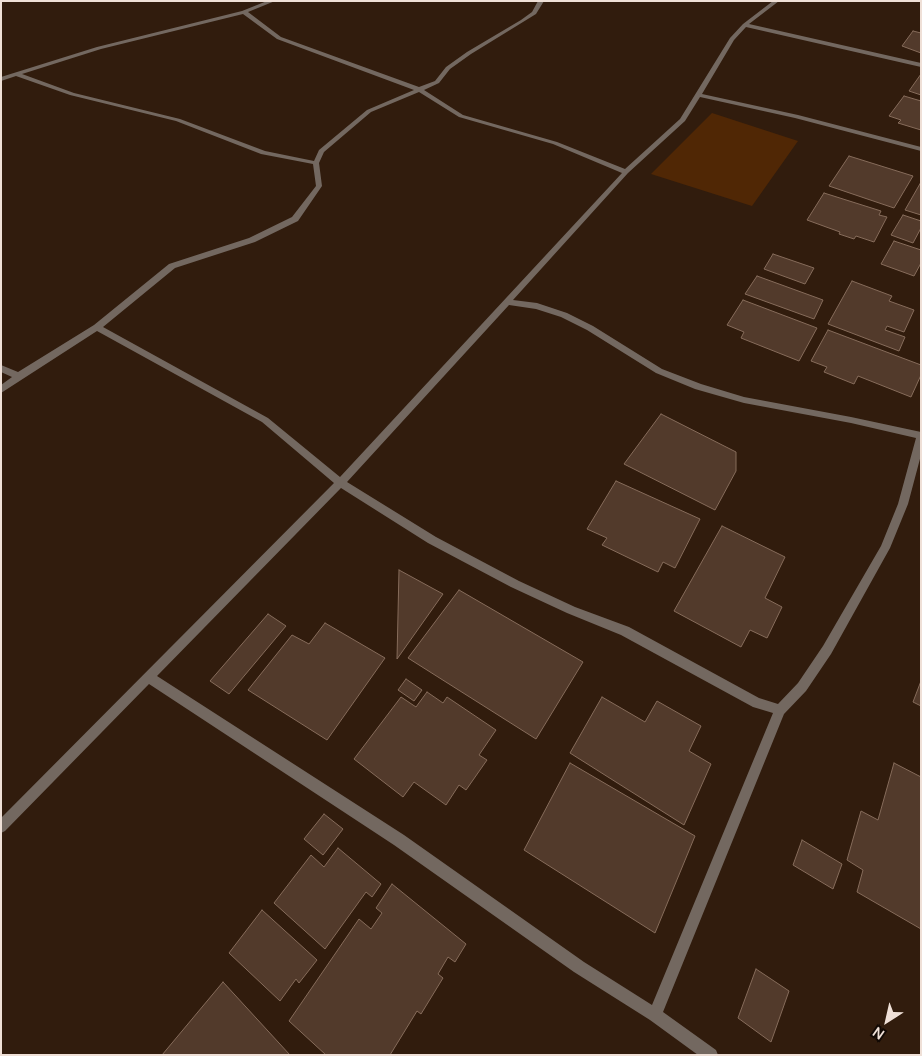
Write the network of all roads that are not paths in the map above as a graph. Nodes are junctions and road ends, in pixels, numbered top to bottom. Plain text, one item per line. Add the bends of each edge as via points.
1 (273, 1) edge
2 (541, 1) edge
3 (777, 1) edge
4 (244, 12) junction
5 (745, 25) junction
6 (921, 66) edge
7 (16, 74) junction
8 (1, 79) edge
9 (421, 90) junction
10 (700, 95) junction
11 (921, 149) edge
12 (316, 163) junction
13 (626, 172) junction
14 (508, 302) junction
15 (97, 327) junction
16 (1, 368) edge
17 (19, 376) junction
18 (1, 390) edge
19 (921, 436) edge
20 (340, 483) junction
21 (148, 677) junction
22 (780, 710) junction
23 (1, 827) edge
24 (655, 1015) junction
25 (711, 1055) edge

1 - 4 street
2 - 9 street via 534,13 469,52 448,68 437,82
3 - 5 street
4 - 7 street via 99,48
4 - 9 street via 278,38
5 - 6 street
5 - 10 street via 732,39
7 - 8 street
7 - 12 street via 72,94 178,120 263,153
9 - 12 street via 369,111 321,151
9 - 13 street via 461,116 555,143
10 - 11 street
10 - 13 street via 684,120
12 - 15 street via 319,186 295,219 252,240 172,266
13 - 14 street
14 - 19 street via 564,314 659,370 698,387 744,400
14 - 20 street
15 - 17 street
15 - 20 street via 264,420
16 - 17 street
17 - 18 street
19 - 22 street via 903,504 885,548 828,650 802,687
20 - 21 street
20 - 22 street via 432,540 515,584 625,631 757,703
21 - 23 street
21 - 24 street via 399,840
22 - 24 street
24 - 25 street

